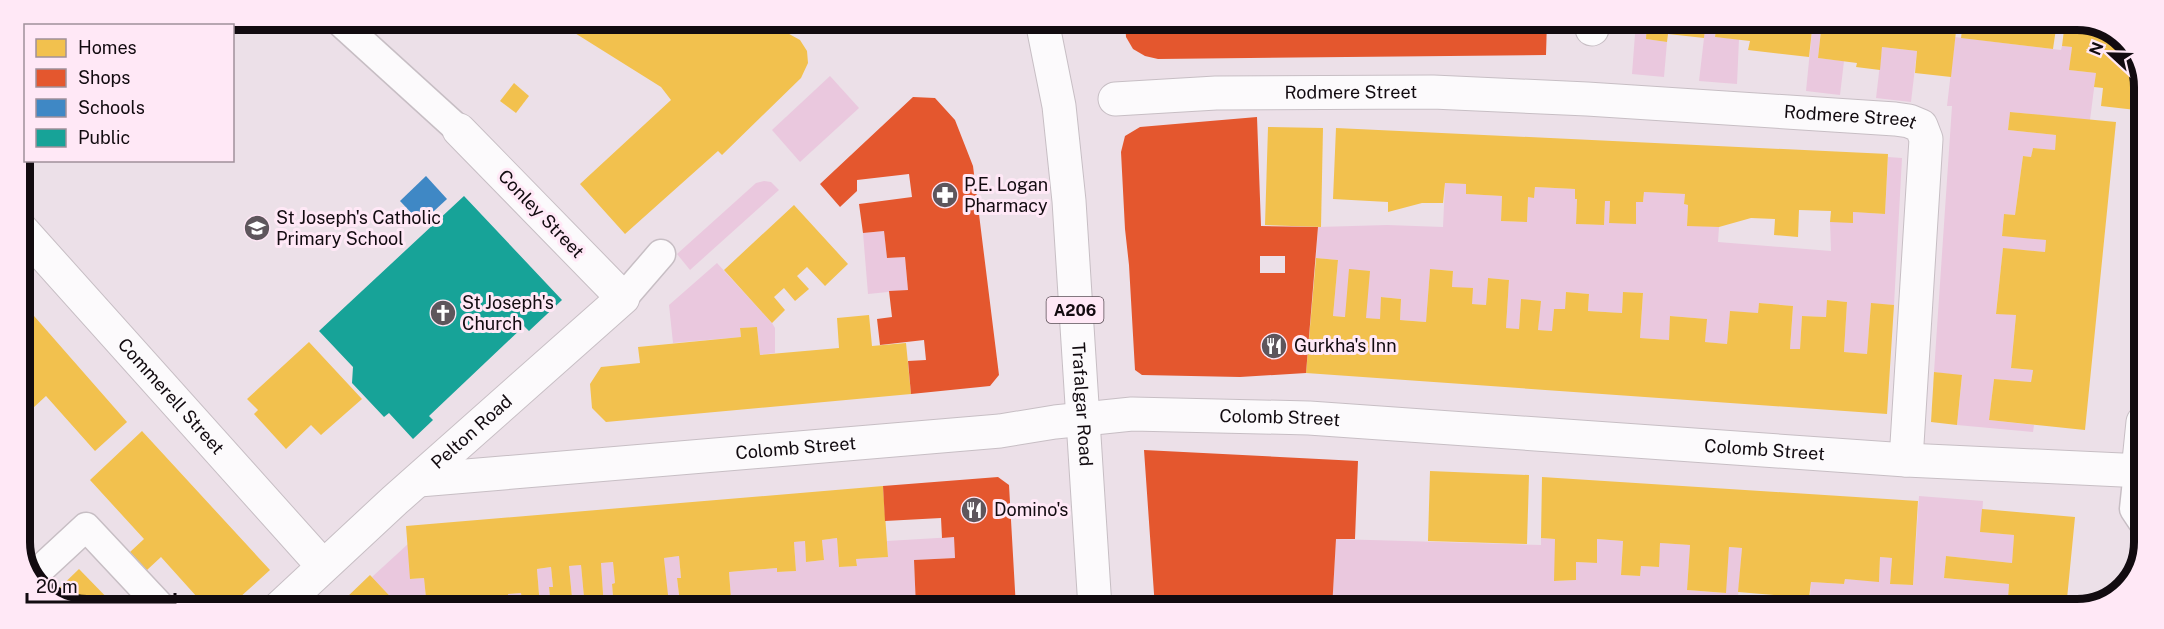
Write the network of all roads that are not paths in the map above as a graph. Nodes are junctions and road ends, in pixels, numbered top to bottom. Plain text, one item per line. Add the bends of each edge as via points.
1 (349, 30) edge
2 (1044, 30) edge
3 (1114, 99) dead end
4 (459, 130) joint
5 (30, 239) edge
6 (661, 254) dead end
7 (623, 298) junction
8 (1082, 419) junction
9 (1906, 460) junction
10 (2134, 471) edge
11 (419, 480) junction
12 (323, 566) junction
13 (38, 571) edge
14 (154, 599) edge
15 (288, 599) edge
16 (1094, 599) edge

1 - 4 lane
2 - 8 street, Trafalgar Road / A206 via 1059,106 1069,201
3 - 9 street, Rodmere Street via 1216,93 1587,87 1895,119 1921,126 1926,139
4 - 7 street, Conley Street
5 - 12 street, Commerell Street
6 - 7 lane, Pelton Road
7 - 11 street, Pelton Road
8 - 9 street, Colomb Street via 1132,414 1309,418
8 - 11 street, Colomb Street via 1000,431
8 - 16 street, Trafalgar Road / A206
9 - 10 street, Colomb Street
11 - 12 street, Pelton Road
12 - 15 street, Pelton Road
13 - 14 lane via 86,527

